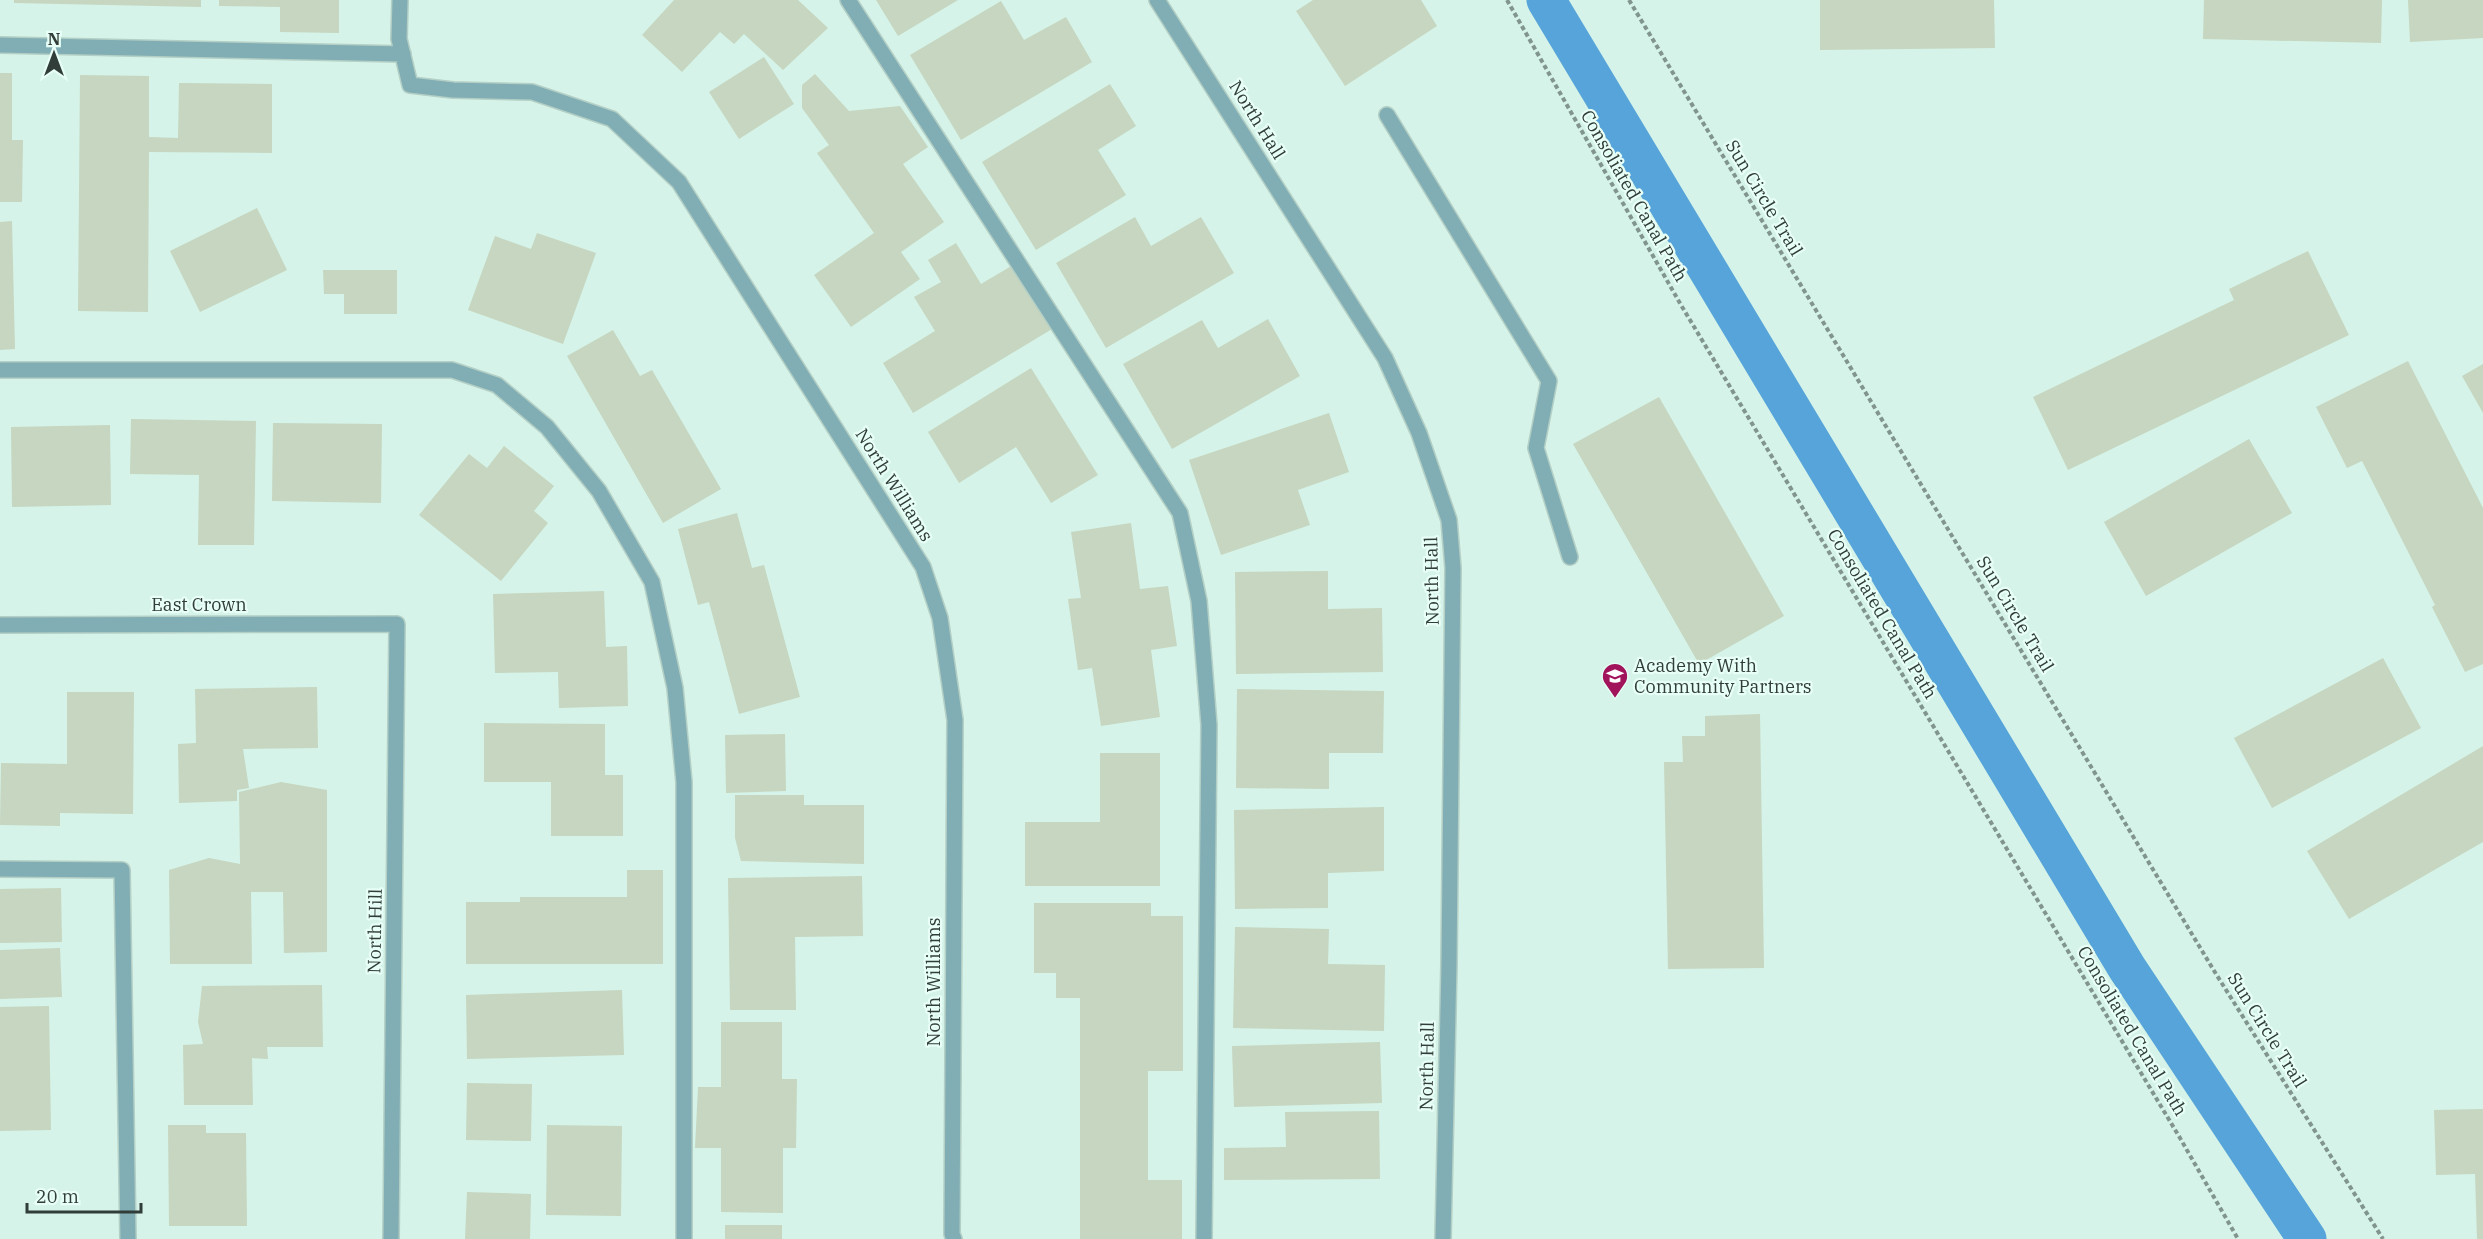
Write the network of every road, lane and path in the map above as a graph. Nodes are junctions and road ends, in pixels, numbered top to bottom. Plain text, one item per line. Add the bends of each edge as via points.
1 (400, 0) edge
2 (848, 0) edge
3 (1157, 0) edge
4 (1507, 0) edge
5 (1629, 0) edge
6 (0, 45) edge
7 (403, 54) junction
8 (1387, 114) dead end
9 (0, 370) edge
10 (1570, 557) dead end
11 (397, 624) joint
12 (0, 625) edge
13 (0, 869) edge
14 (952, 1238) edge
15 (128, 1239) edge
16 (392, 1239) edge
17 (684, 1239) edge
18 (1204, 1239) edge
19 (1443, 1239) edge
20 (2238, 1239) edge
21 (2383, 1239) edge

1 - 7 street, North Williams via 399,39
2 - 18 street via 1180,513 1199,601 1209,725
3 - 19 street, North Hall via 1385,358 1419,433 1449,520 1453,568
4 - 20 path, Consoliated Canal Path via 1681,305
5 - 21 path, Sun Circle Trail via 2216,974
6 - 7 street
7 - 14 street, North Williams via 410,85 532,92 612,119 679,182 923,567 940,618 956,720
8 - 10 street via 1549,381 1536,448
9 - 17 street via 452,370 497,385 547,427 599,491 652,582 675,688 684,782
11 - 12 street, East Crown
11 - 16 street, North Hill
13 - 15 street via 122,870

